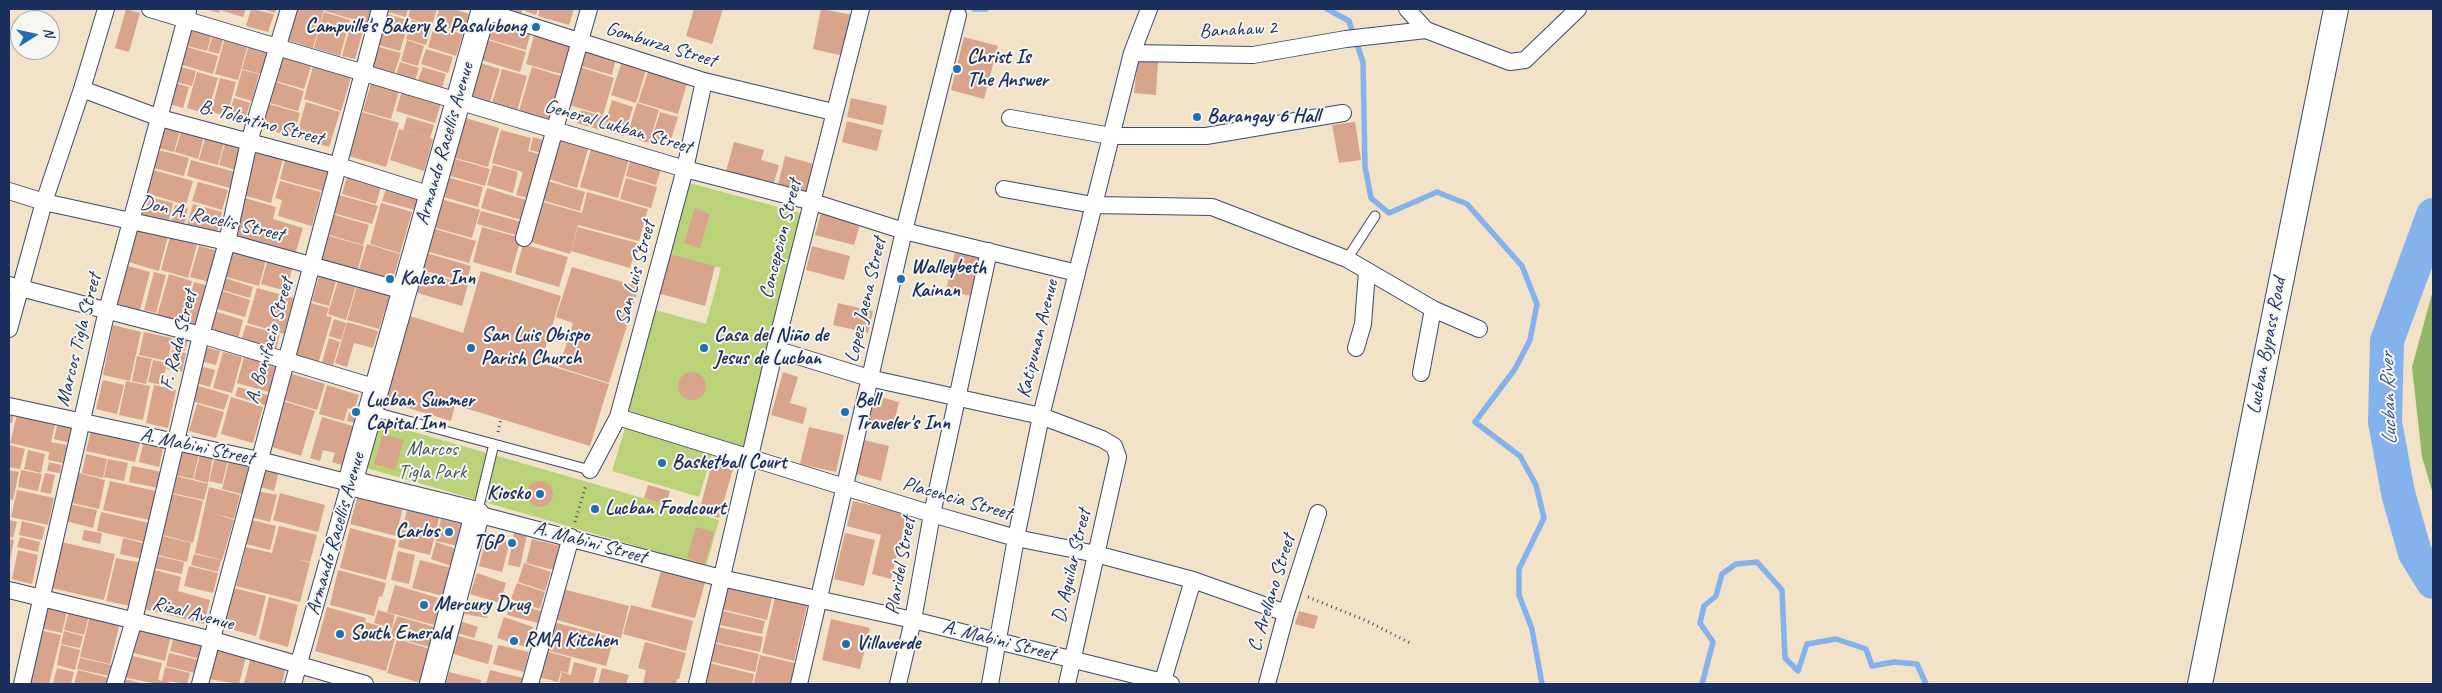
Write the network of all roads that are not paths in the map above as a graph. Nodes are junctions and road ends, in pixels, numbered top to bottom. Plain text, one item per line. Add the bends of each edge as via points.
1 (106, 9) edge
2 (150, 9) edge
3 (289, 9) edge
4 (380, 9) edge
5 (482, 9) edge
6 (589, 9) edge
7 (861, 9) edge
8 (1149, 9) edge
9 (1407, 9) edge
10 (1578, 9) edge
11 (2336, 9) edge
12 (187, 14) edge
13 (958, 15) dead end
14 (1426, 30) junction
15 (579, 42) junction
16 (279, 46) junction
17 (1132, 54) junction
18 (362, 74) junction
19 (704, 81) junction
20 (82, 89) junction
21 (458, 102) junction
22 (834, 112) junction
23 (1342, 113) dead end
24 (160, 118) junction
25 (1010, 118) dead end
26 (556, 131) junction
27 (1111, 136) junction
28 (249, 142) junction
29 (339, 166) junction
30 (685, 169) junction
31 (1004, 188) dead end
32 (9, 191) edge
33 (430, 195) junction
34 (44, 202) junction
35 (813, 202) junction
36 (1094, 205) junction
37 (1375, 216) dead end
38 (132, 222) junction
39 (904, 230) junction
40 (524, 238) dead end
41 (227, 242) junction
42 (989, 251) junction
43 (1347, 259) junction
44 (313, 265) junction
45 (1367, 271) junction
46 (1077, 273) junction
47 (14, 286) edge
48 (404, 291) junction
49 (1433, 309) junction
50 (107, 310) junction
51 (9, 329) edge
52 (1479, 329) dead end
53 (201, 335) junction
54 (1356, 348) dead end
55 (775, 349) junction
56 (286, 361) junction
57 (1421, 374) dead end
58 (869, 378) junction
59 (377, 388) junction
60 (958, 397) junction
61 (9, 406) edge
62 (371, 411) junction
63 (1041, 416) junction
64 (618, 417) junction
65 (81, 423) junction
66 (175, 441) junction
67 (494, 444) junction
68 (259, 460) junction
69 (750, 460) junction
70 (590, 470) joint
71 (350, 483) junction
72 (844, 487) junction
73 (1318, 513) dead end
74 (477, 514) junction
75 (932, 514) junction
76 (571, 537) junction
77 (1016, 538) junction
78 (1096, 554) junction
79 (722, 578) junction
80 (1193, 580) junction
81 (9, 590) edge
82 (40, 598) junction
83 (817, 599) junction
84 (1286, 613) junction
85 (134, 620) junction
86 (913, 620) junction
87 (213, 640) junction
88 (999, 641) junction
89 (1072, 658) junction
90 (299, 665) junction
91 (22, 684) edge
92 (115, 684) edge
93 (200, 684) edge
94 (293, 684) edge
95 (365, 684) edge
96 (432, 684) edge
97 (530, 684) edge
98 (697, 684) edge
99 (799, 684) edge
100 (898, 684) edge
101 (990, 684) edge
102 (1067, 684) edge
103 (1165, 684) edge
104 (1267, 684) edge
105 (2200, 684) edge

1 - 20 street
2 - 12 street, General Lukban Street
3 - 16 street, F. Rada Street
4 - 18 street, A. Bonifacio Street
5 - 15 street, Gomburza Street
5 - 21 main road, Armando Racellis Avenue
6 - 15 street
7 - 22 street, Concepcion Street
8 - 17 street, Katipunan Avenue
9 - 14 street
10 - 14 street via 1525,60 1510,62
11 - 105 main road, Lucban Bypass Road
12 - 16 street, General Lukban Street
12 - 24 street, Marcos Tigla Street
13 - 39 street, Lopez Jaena Street
14 - 17 street, Banahaw 2 via 1253,55
15 - 19 street, Gomburza Street
15 - 26 street
16 - 18 street, General Lukban Street
16 - 28 street, F. Rada Street
17 - 27 street, Katipunan Avenue
18 - 21 street, General Lukban Street
18 - 29 street, A. Bonifacio Street
19 - 22 street, Gomburza Street
19 - 30 street, San Luis Street
20 - 24 street, B. Tolentino Street
20 - 34 street
21 - 26 street, General Lukban Street
21 - 33 main road, Armando Racellis Avenue
22 - 35 street, Concepcion Street
23 - 27 street via 1206,136
24 - 28 street, B. Tolentino Street
24 - 38 street, Marcos Tigla Street
25 - 27 street
26 - 30 street, General Lukban Street
26 - 40 street
27 - 36 street, Katipunan Avenue
28 - 29 street, B. Tolentino Street
28 - 41 street, F. Rada Street
29 - 33 street, B. Tolentino Street
29 - 44 street, A. Bonifacio Street
30 - 35 street, General Lukban Street
30 - 64 street, San Luis Street
31 - 36 street
32 - 34 street, Don A. Racelis Street
33 - 48 main road, Armando Racellis Avenue
34 - 38 street, Don A. Racelis Street
34 - 47 street
35 - 39 street, General Lukban Street
35 - 55 street, Concepcion Street
36 - 43 street via 1212,207
36 - 46 street, Katipunan Avenue
37 - 43 lane
38 - 41 street, Don A. Racelis Street
38 - 50 street, Marcos Tigla Street
39 - 42 street, General Lukban Street
39 - 58 street, Lopez Jaena Street
41 - 44 street, Don A. Racelis Street
41 - 53 street, F. Rada Street
42 - 46 street, General Lukban Street
42 - 60 street, Plaridel Street
43 - 45 street
44 - 48 street, Don A. Racelis Street
44 - 56 street, A. Bonifacio Street
45 - 49 street
45 - 54 street via 1363,324
46 - 63 street, Katipunan Avenue
47 - 50 street
47 - 51 street
48 - 59 main road, Armando Racellis Avenue
49 - 52 street
49 - 57 street
50 - 53 street
50 - 65 street, Marcos Tigla Street
53 - 56 street
53 - 66 street, F. Rada Street
55 - 58 street
55 - 69 street, Concepcion Street
56 - 59 street
56 - 68 street, A. Bonifacio Street
58 - 60 street
58 - 72 street, Lopez Jaena Street
59 - 62 main road, Armando Racellis Avenue
60 - 63 street
60 - 75 street, Plaridel Street
61 - 65 street, A. Mabini Street
62 - 67 lane
62 - 71 main road, Armando Racellis Avenue
63 - 77 street, Katipunan Avenue
63 - 78 street, D. Aguilar Street via 1114,446 1118,457
64 - 69 street, Placencia Street
64 - 70 street, San Luis Street
65 - 66 street, A. Mabini Street
65 - 82 street, Marcos Tigla Street
66 - 68 street, A. Mabini Street
66 - 85 street, F. Rada Street
67 - 70 lane
67 - 74 lane
68 - 71 street, A. Mabini Street
68 - 87 street, A. Bonifacio Street
69 - 72 street, Placencia Street
69 - 79 street, Concepcion Street
71 - 74 main road, A. Mabini Street
71 - 90 street, Armando Racellis Avenue
72 - 75 street, Placencia Street
72 - 83 street, Lopez Jaena Street
73 - 84 street, C. Arellano Street
74 - 76 street, A. Mabini Street
74 - 96 main road
75 - 77 street, Placencia Street
75 - 86 street, Plaridel Street
76 - 79 street, A. Mabini Street
76 - 97 street
77 - 78 street, Placencia Street
77 - 88 street, Katipunan Avenue
78 - 80 street, Placencia Street
78 - 89 street, D. Aguilar Street
79 - 83 street, A. Mabini Street
79 - 98 street, Concepcion Street
80 - 84 street, Placencia Street
80 - 103 street
81 - 82 street, Rizal Avenue
82 - 85 street, Rizal Avenue
82 - 91 street, Marcos Tigla Street
83 - 86 street, A. Mabini Street
83 - 99 street, Lopez Jaena Street
84 - 104 street, C. Arellano Street
85 - 87 street, Rizal Avenue
85 - 92 street, F. Rada Street
86 - 88 street, A. Mabini Street
86 - 100 street, Plaridel Street
87 - 90 street, Rizal Avenue
87 - 93 street, A. Bonifacio Street
88 - 89 street, A. Mabini Street
88 - 101 street, Katipunan Avenue
89 - 102 street, D. Aguilar Street
89 - 103 street, A. Mabini Street
90 - 94 street, Armando Racellis Avenue
90 - 95 street, Rizal Avenue

